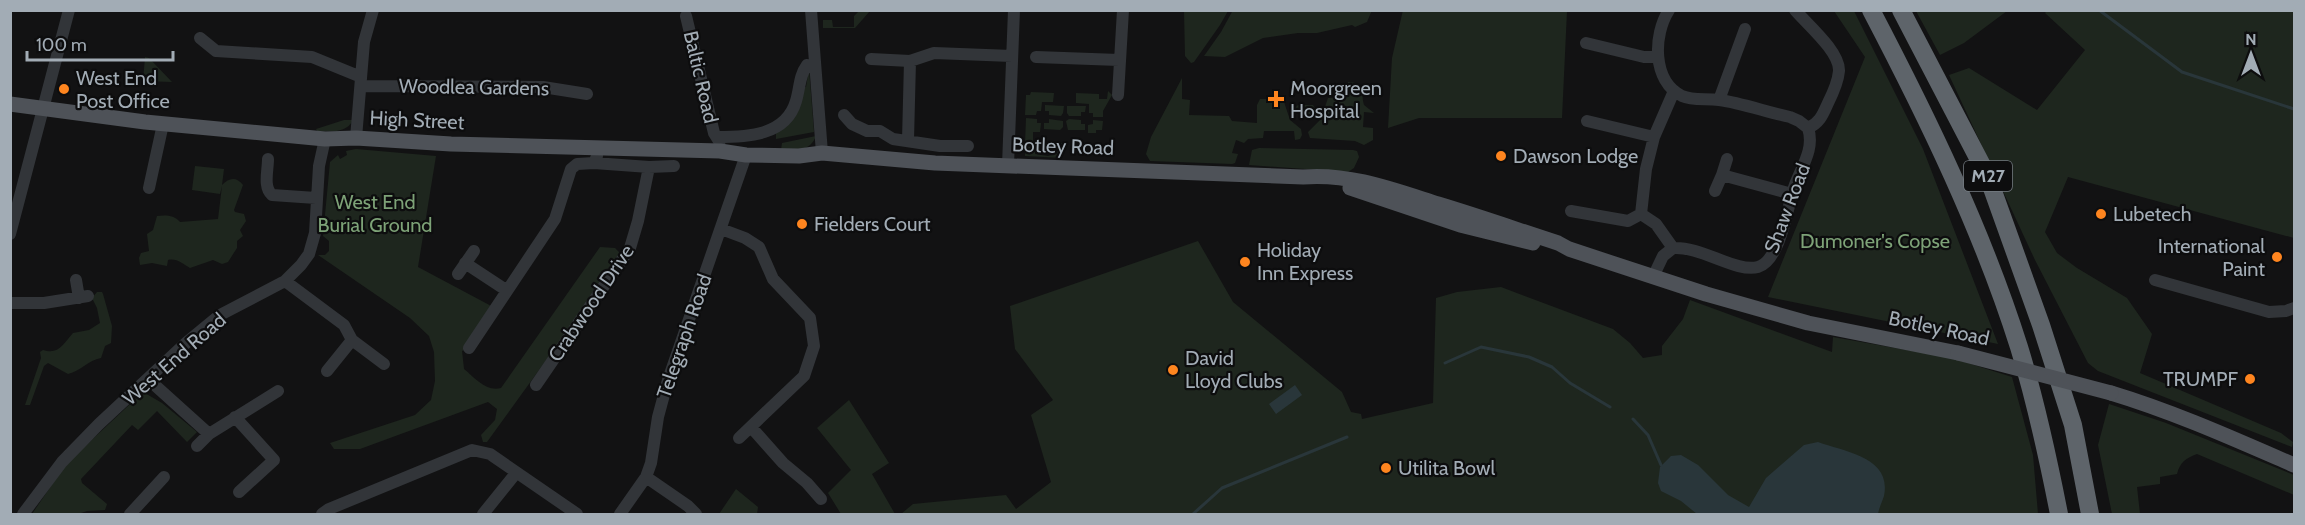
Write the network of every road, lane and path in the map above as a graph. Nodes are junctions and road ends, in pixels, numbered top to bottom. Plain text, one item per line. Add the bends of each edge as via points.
1 (69, 10) edge
2 (372, 10) edge
3 (811, 10) edge
4 (1014, 10) edge
5 (1123, 10) edge
6 (1669, 10) edge
7 (1795, 10) edge
8 (1871, 10) edge
9 (1901, 10) edge
10 (686, 16) dead end
11 (1745, 29) dead end
12 (200, 38) dead end
13 (1586, 44) dead end
14 (1012, 56) junction
15 (1036, 57) dead end
16 (1658, 57) junction
17 (871, 60) dead end
18 (1119, 60) junction
19 (910, 62) junction
20 (807, 66) dead end
21 (361, 81) junction
22 (1674, 91) junction
23 (587, 94) dead end
24 (1118, 95) dead end
25 (1719, 100) junction
26 (10, 104) edge
27 (43, 108) junction
28 (844, 115) dead end
29 (1587, 121) dead end
30 (163, 124) junction
31 (1808, 128) junction
32 (1654, 137) junction
33 (356, 138) junction
34 (326, 139) junction
35 (908, 140) junction
36 (719, 144) junction
37 (968, 146) dead end
38 (822, 153) junction
39 (747, 155) junction
40 (596, 156) junction
41 (268, 159) dead end
42 (1727, 159) dead end
43 (1008, 165) junction
44 (674, 166) dead end
45 (649, 167) junction
46 (1722, 175) junction
47 (150, 188) dead end
48 (1715, 191) dead end
49 (1792, 194) junction
50 (316, 198) junction
51 (1571, 211) dead end
52 (1641, 214) junction
53 (721, 229) junction
54 (10, 234) edge
55 (1673, 248) junction
56 (474, 251) dead end
57 (465, 262) junction
58 (458, 274) dead end
59 (1653, 277) junction
60 (76, 280) dead end
61 (2155, 280) dead end
62 (285, 281) junction
63 (506, 290) junction
64 (10, 303) edge
65 (2295, 308) edge
66 (352, 340) junction
67 (469, 348) dead end
68 (384, 364) dead end
69 (327, 371) dead end
70 (148, 379) junction
71 (536, 385) dead end
72 (278, 391) dead end
73 (235, 417) junction
74 (751, 428) junction
75 (209, 434) junction
76 (739, 438) dead end
77 (197, 446) dead end
78 (2295, 465) edge
79 (516, 473) junction
80 (164, 477) dead end
81 (646, 477) junction
82 (239, 492) dead end
83 (820, 499) dead end
84 (23, 514) edge
85 (130, 514) edge
86 (322, 514) edge
87 (483, 514) edge
88 (577, 514) edge
89 (620, 514) edge
90 (696, 514) edge
91 (2059, 514) edge
92 (2090, 514) edge

1 - 27 street
2 - 21 street via 364,42
3 - 38 street
4 - 14 street
5 - 18 street
6 - 16 street via 1662,21
7 - 31 street via 1835,55 1838,64 1833,92 1823,115
8 - 91 highway, M27 via 1914,93 1987,258 2041,425
9 - 92 highway, M27 via 1988,177 2073,425
10 - 36 street, Baltic Road
11 - 25 street
12 - 21 street via 216,51 312,57
13 - 16 street
14 - 19 street via 934,53
14 - 43 street
15 - 18 street
16 - 22 street via 1666,82
17 - 19 street
18 - 24 street
19 - 35 street
20 - 36 street, Baltic Road via 802,72 794,108 784,121 774,129
21 - 23 street, Woodlea Gardens via 543,83
21 - 33 street
22 - 25 street via 1685,97
22 - 32 street
25 - 31 street via 1790,117
26 - 27 main road, High Street
27 - 30 main road, High Street
27 - 54 street
28 - 35 street via 860,128
29 - 32 street
30 - 34 main road, High Street
30 - 47 street
31 - 49 street, Shaw Road via 1809,152
32 - 52 street via 1643,182
33 - 34 main road, High Street
33 - 40 main road, High Street
34 - 50 street, West End Road
35 - 37 street
36 - 39 main road, High Street
36 - 40 main road, High Street
38 - 39 main road, High Street
38 - 43 main road, Botley Road
39 - 53 street, Telegraph Road
40 - 45 street
40 - 63 street via 571,169 555,219
41 - 50 street via 269,193
42 - 46 street
43 - 59 main road, Botley Road via 1303,177 1356,189 1460,225 1569,249
44 - 45 street
45 - 71 street, Crabwood Drive via 633,242
46 - 48 street
46 - 49 street
49 - 55 street, Shaw Road via 1778,243 1760,267 1738,265 1689,248
50 - 62 street, West End Road via 315,233 309,254
51 - 52 street via 1594,221 1628,221
52 - 55 street via 1656,224
53 - 74 street via 759,247 773,279 810,318 814,346 804,376
53 - 81 street, Telegraph Road via 668,380
55 - 59 street via 1663,256
56 - 57 street
57 - 58 street
57 - 63 street
59 - 78 main road, Botley Road, bridge via 1808,323 1958,353 2142,402
60 - 64 street via 83,297
61 - 65 street via 2269,312
62 - 66 street via 344,325
62 - 70 street, West End Road via 212,321
63 - 67 street
66 - 68 street
66 - 69 street
70 - 75 street
70 - 84 street, West End Road via 62,462
72 - 73 street
73 - 75 street
73 - 82 street via 274,460
74 - 76 street
74 - 83 street
75 - 77 street
79 - 86 street via 490,454 472,450
79 - 87 street
79 - 88 street
80 - 85 street
81 - 89 street, Telegraph Road
81 - 90 street

